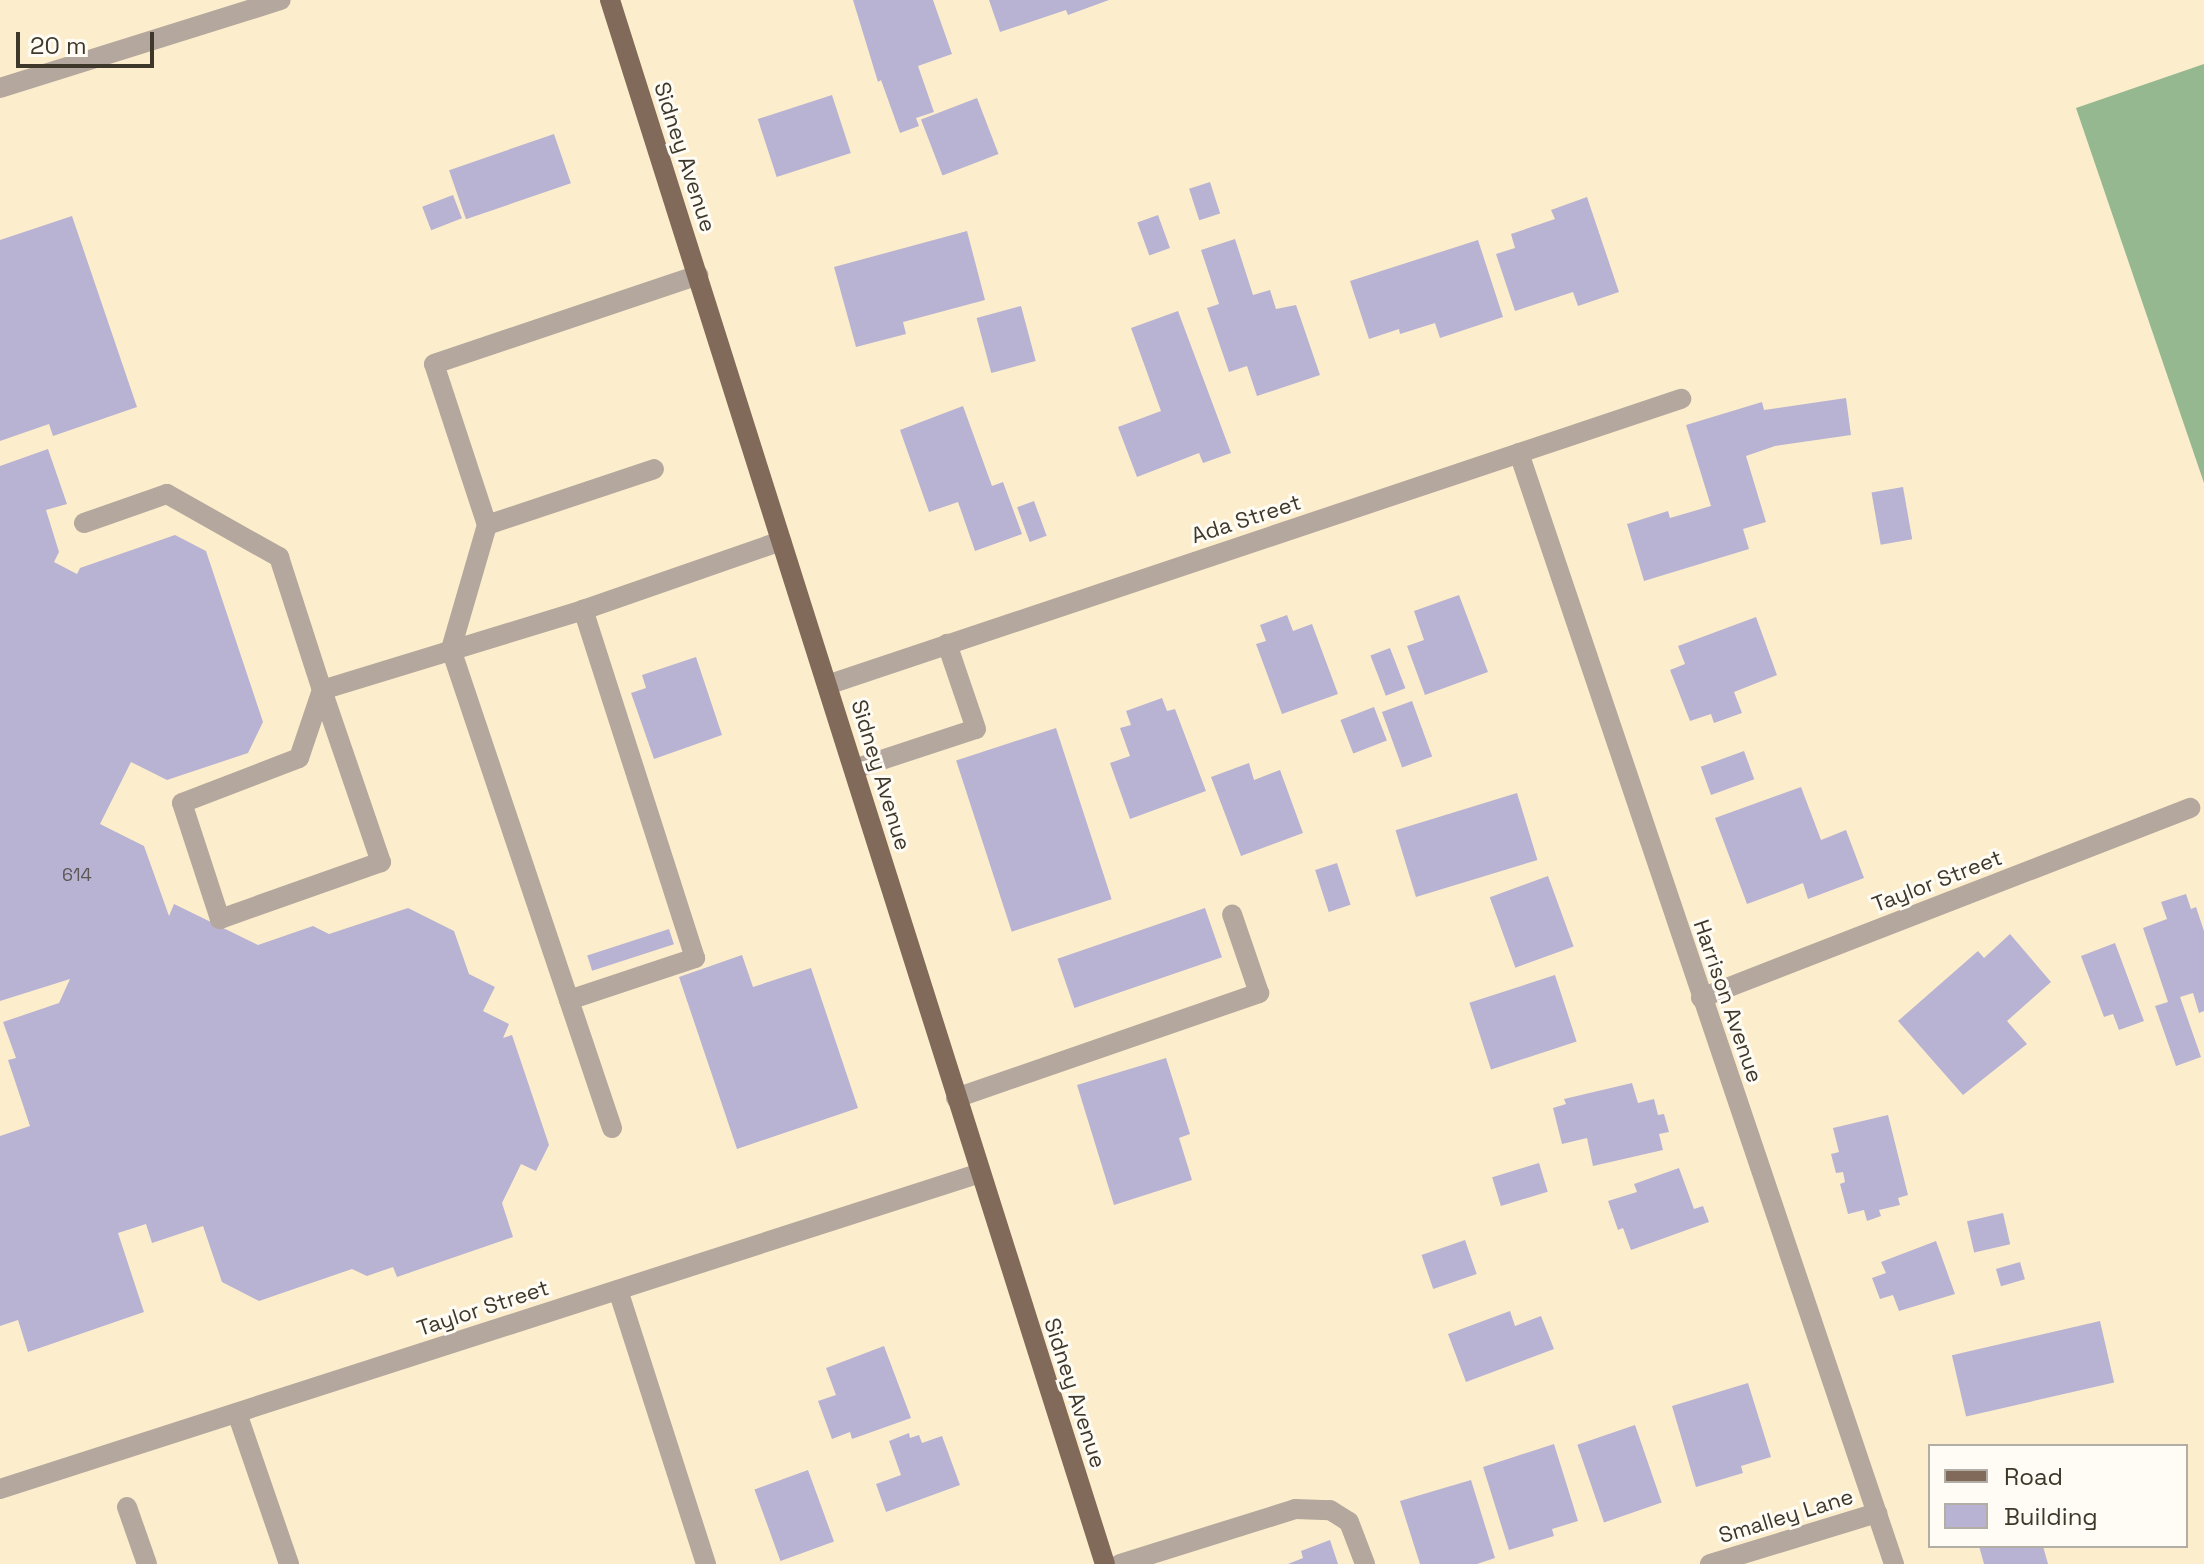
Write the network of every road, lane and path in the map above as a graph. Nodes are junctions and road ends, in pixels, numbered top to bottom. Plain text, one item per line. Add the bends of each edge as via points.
1 (281, 0) edge
2 (610, 0) edge
3 (0, 88) edge
4 (698, 275) junction
5 (1681, 399) dead end
6 (1519, 453) junction
7 (654, 469) dead end
8 (84, 523) dead end
9 (487, 525) junction
10 (781, 541) junction
11 (583, 610) junction
12 (947, 644) junction
13 (451, 649) junction
14 (827, 685) junction
15 (322, 690) junction
16 (854, 769) junction
17 (2190, 808) dead end
18 (1232, 914) dead end
19 (1701, 998) junction
20 (569, 1000) junction
21 (956, 1098) junction
22 (612, 1128) dead end
23 (980, 1173) junction
24 (618, 1290) junction
25 (237, 1413) junction
26 (0, 1489) edge
27 (127, 1507) dead end
28 (1877, 1513) junction
29 (147, 1564) edge
30 (289, 1564) edge
31 (706, 1564) edge
32 (1105, 1564) edge
33 (1120, 1564) edge
34 (1365, 1564) edge
35 (1710, 1564) edge
36 (1894, 1564) edge

1 - 3 street
2 - 4 main road, Sidney Avenue
4 - 9 street via 434,364
4 - 10 main road, Sidney Avenue
5 - 6 street, Ada Street
6 - 12 street, Ada Street
6 - 19 street, Harrison Avenue
7 - 9 street
8 - 15 street via 167,494 279,557
9 - 13 street
10 - 11 street
10 - 14 main road, Sidney Avenue
11 - 13 street
11 - 20 street via 695,958
12 - 14 street, Ada Street
12 - 16 street via 976,729
13 - 15 street
13 - 20 street
14 - 16 main road, Sidney Avenue
15 - 15 street via 299,758 182,803 220,919 381,862
16 - 21 main road, Sidney Avenue
17 - 19 street, Taylor Street
18 - 21 street via 1259,993
19 - 28 street, Harrison Avenue
20 - 22 street
21 - 23 main road, Sidney Avenue
23 - 24 street, Taylor Street
23 - 32 main road, Sidney Avenue
24 - 25 street, Taylor Street
24 - 31 street
25 - 26 street, Taylor Street
25 - 30 street
27 - 29 street
28 - 35 street, Smalley Lane
28 - 36 street, Harrison Avenue
33 - 34 street via 1295,1509 1330,1510 1349,1522

